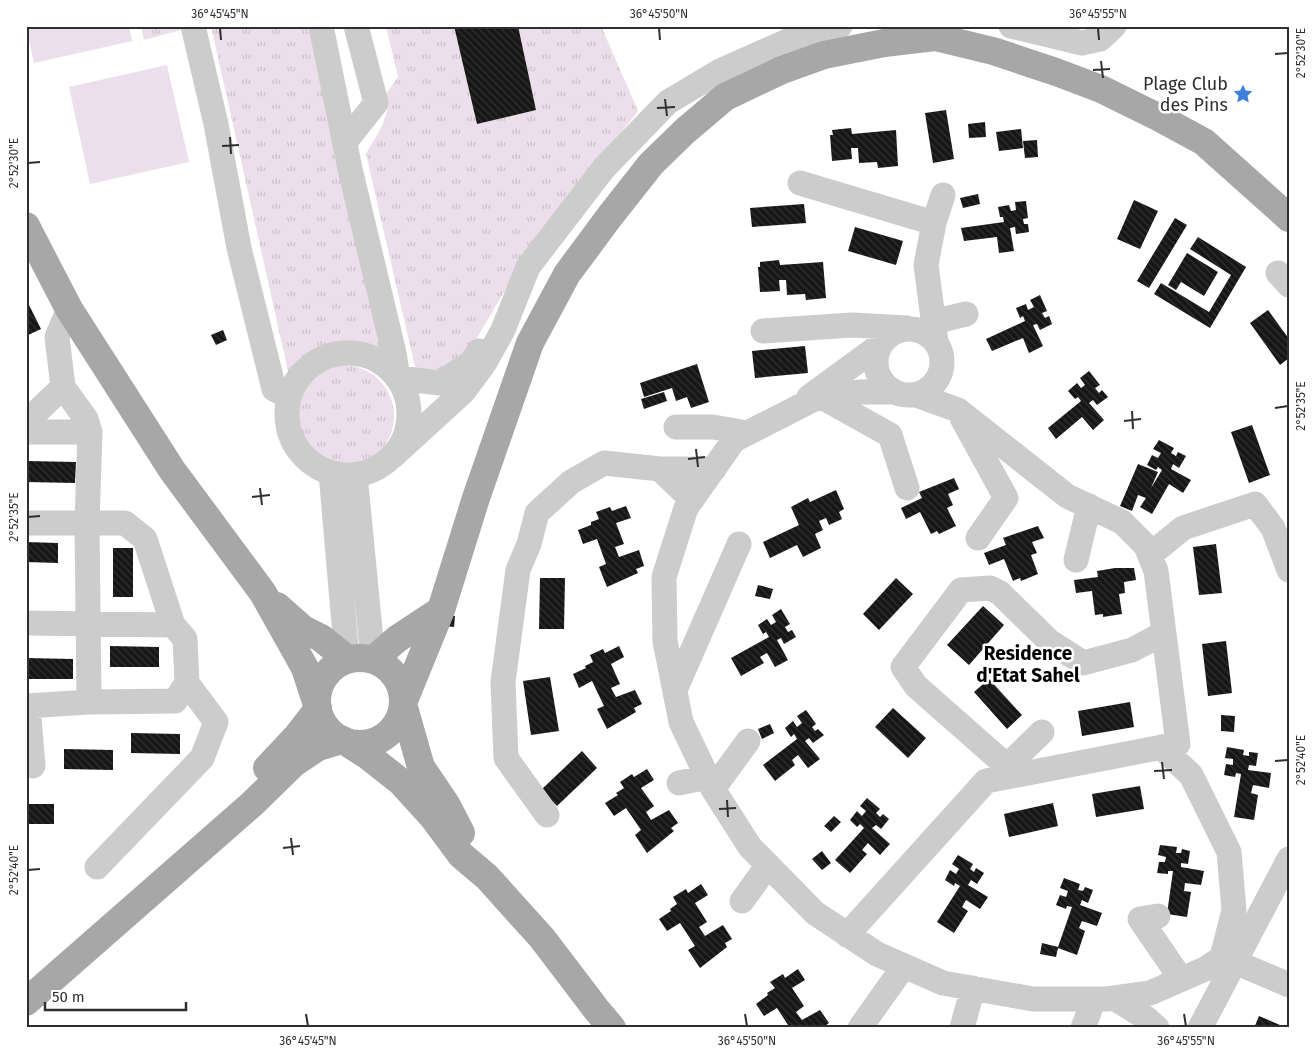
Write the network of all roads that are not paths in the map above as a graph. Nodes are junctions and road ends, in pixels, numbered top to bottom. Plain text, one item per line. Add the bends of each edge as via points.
1 (193, 26) edge
2 (321, 26) edge
3 (356, 26) edge
4 (840, 26) edge
5 (1011, 26) edge
6 (1114, 26) edge
7 (344, 142) junction
8 (800, 183) dead end
9 (943, 195) dead end
10 (1289, 218) edge
11 (934, 223) junction
12 (26, 226) edge
13 (514, 303) junction
14 (69, 309) junction
15 (966, 314) dead end
16 (907, 328) junction
17 (763, 331) dead end
18 (935, 332) junction
19 (880, 345) junction
20 (941, 372) junction
21 (398, 378) junction
22 (63, 387) junction
23 (905, 393) junction
24 (288, 396) junction
25 (820, 396) junction
26 (792, 409) junction
27 (958, 410) junction
28 (26, 422) edge
29 (676, 427) dead end
30 (26, 432) edge
31 (90, 432) junction
32 (747, 433) junction
33 (392, 456) junction
34 (660, 469) junction
35 (714, 469) junction
36 (330, 473) junction
37 (355, 475) junction
38 (907, 488) dead end
39 (692, 500) junction
40 (1089, 506) junction
41 (26, 523) edge
42 (87, 523) junction
43 (978, 538) dead end
44 (739, 544) dead end
45 (1150, 555) junction
46 (1076, 560) dead end
47 (1289, 570) edge
48 (263, 593) junction
49 (441, 610) junction
50 (26, 622) edge
51 (88, 623) junction
52 (173, 625) junction
53 (1164, 633) junction
54 (360, 660) junction
55 (187, 682) junction
56 (675, 690) junction
57 (88, 702) junction
58 (403, 704) junction
59 (27, 706) edge
60 (318, 708) junction
61 (1042, 732) dead end
62 (342, 740) junction
63 (748, 741) dead end
64 (1161, 747) junction
65 (33, 766) dead end
66 (1012, 771) junction
67 (679, 783) dead end
68 (710, 783) junction
69 (547, 815) dead end
70 (768, 865) junction
71 (97, 867) dead end
72 (1286, 870) edge
73 (487, 877) junction
74 (742, 901) dead end
75 (1158, 916) dead end
76 (847, 934) junction
77 (1234, 954) junction
78 (904, 966) junction
79 (26, 977) edge
80 (1181, 979) junction
81 (1289, 985) edge
82 (973, 988) junction
83 (1104, 999) junction
84 (26, 1002) edge
85 (612, 1028) edge
86 (860, 1028) edge
87 (962, 1028) edge
88 (1083, 1028) edge
89 (1156, 1028) edge
90 (1200, 1028) edge

1 - 24 street via 216,124 239,248 274,389
2 - 7 street
3 - 7 street via 376,103
4 - 13 street via 801,35 720,71 668,102 604,168 528,267
5 - 6 street via 1082,44 1100,39
7 - 21 street
8 - 11 street
9 - 11 street
10 - 49 main road via 1204,142 1101,89 993,51 935,37 824,55 782,70 725,97 685,131 651,164 567,274 530,343 478,489
11 - 18 street via 926,265
12 - 14 main road
13 - 21 street via 498,317 471,363 440,384
13 - 33 street via 484,364 463,392
14 - 22 street via 57,337
14 - 48 main road via 172,470
15 - 18 street
16 - 17 street via 852,325
16 - 18 street
16 - 19 street via 892,333
18 - 20 street via 943,362
19 - 23 street via 876,355 877,371 885,386
19 - 26 street
20 - 23 street via 932,387
20 - 27 street
21 - 24 street via 384,364 367,355 347,352 328,355 310,364 297,378
21 - 33 street via 407,397 409,418 404,438
22 - 28 street
22 - 31 street via 86,418
23 - 25 street via 861,392
23 - 27 street
24 - 36 street via 286,416 299,452 313,465
25 - 26 street
25 - 38 street via 890,435
26 - 32 street
27 - 40 street via 1067,496
27 - 43 street via 1006,498
29 - 32 street via 713,427
30 - 31 street
31 - 42 street
32 - 35 street via 734,440
33 - 37 street via 375,468
34 - 35 street
34 - 39 street
34 - 69 street via 604,463 571,482 537,513 518,570 503,682 506,758
35 - 39 street
36 - 37 street
36 - 54 street
37 - 54 street
39 - 56 street via 686,508 664,578 665,641
40 - 45 street via 1122,522 1146,546
40 - 46 street
41 - 42 street
42 - 51 street
42 - 52 street via 125,524 145,540
44 - 56 street
45 - 47 street via 1183,528 1255,504 1273,528
45 - 53 street via 1156,571
48 - 54 main road via 303,629
48 - 60 main road via 305,668
49 - 54 main road
49 - 58 main road
50 - 51 street
51 - 52 street
51 - 57 street
52 - 55 street via 185,639
53 - 64 street via 1178,744
53 - 66 street via 1132,650 1083,663 1049,642 1000,593 990,588 961,590 902,667 916,686
54 - 58 main road via 386,666 402,690
54 - 60 main road via 336,664 324,678 317,695
55 - 57 street via 175,701
55 - 71 street via 216,722 202,758
56 - 68 street via 681,722
57 - 59 street
58 - 62 main road via 392,730 381,738 368,743
58 - 73 main road via 421,767
59 - 65 street
60 - 62 main road via 330,732
60 - 79 main road via 284,751 242,793
61 - 66 street
62 - 73 main road via 400,782 432,816 461,855
62 - 84 main road via 318,747 294,763 252,804
63 - 68 street
64 - 66 street
64 - 77 street via 1191,775 1230,852
66 - 76 street via 986,780
67 - 68 street
68 - 70 street via 750,847
70 - 74 street
70 - 76 street via 815,914
72 - 77 street
73 - 85 main road via 542,938
75 - 80 street via 1140,919
76 - 78 street via 877,954
77 - 80 street
77 - 81 street
77 - 90 street
78 - 82 street via 943,983
78 - 86 street
80 - 83 street via 1150,993
82 - 83 street via 1033,999
82 - 87 street
83 - 88 street
83 - 89 street via 1146,1018

